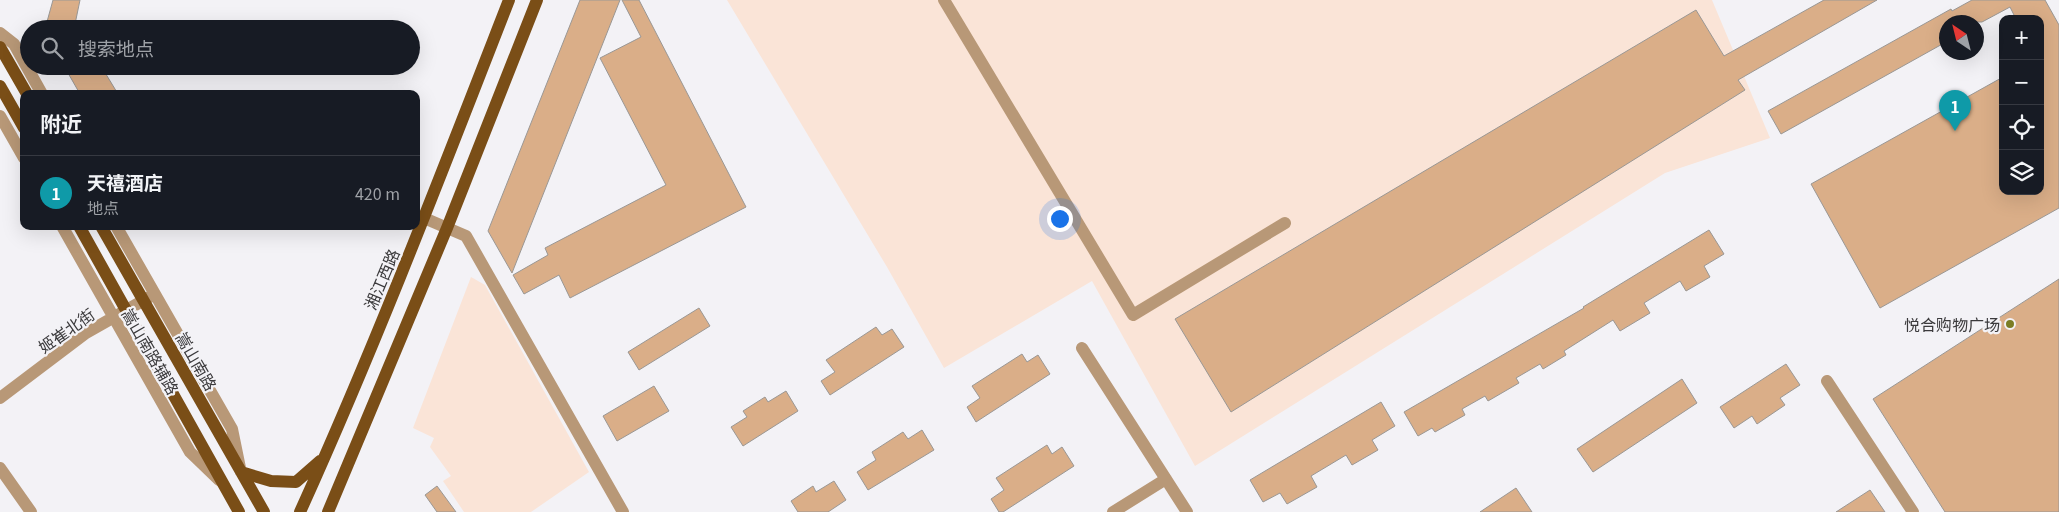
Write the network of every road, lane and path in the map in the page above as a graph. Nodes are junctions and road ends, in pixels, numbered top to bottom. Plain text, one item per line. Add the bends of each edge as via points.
1 (509, 0) edge
2 (537, 0) edge
3 (946, 1) edge
4 (0, 32) edge
5 (0, 47) edge
6 (20, 55) edge
7 (31, 75) edge
8 (0, 86) edge
9 (24, 90) edge
10 (40, 90) edge
11 (0, 116) edge
12 (20, 121) edge
13 (20, 151) edge
14 (424, 218) junction
15 (1285, 223) dead end
16 (420, 228) edge
17 (448, 228) junction
18 (64, 230) edge
19 (81, 230) edge
20 (104, 230) edge
21 (118, 230) edge
22 (419, 230) edge
23 (149, 297) junction
24 (127, 310) junction
25 (114, 318) junction
26 (1082, 348) dead end
27 (1827, 381) dead end
28 (0, 398) edge
29 (324, 458) junction
30 (0, 468) edge
31 (241, 472) junction
32 (1166, 479) junction
33 (224, 484) junction
34 (31, 512) edge
35 (239, 512) edge
36 (264, 512) edge
37 (300, 512) edge
38 (328, 512) edge
39 (623, 512) edge
40 (1113, 512) edge
41 (1187, 512) edge
42 (1913, 512) edge

1 - 14 main road, 湘江西路
2 - 17 main road
3 - 15 street via 1132,314
4 - 6 street via 14,44
5 - 9 main road
7 - 10 street
8 - 12 main road
11 - 13 street
14 - 16 main road, 湘江西路
14 - 17 street
17 - 38 main road
17 - 39 street via 466,236
18 - 25 street, 嵩山南路辅路
19 - 24 main road
20 - 23 main road, 嵩山南路
21 - 23 street, 嵩山南路辅路
22 - 29 main road, 湘江西路
23 - 24 street, 姬崔北街
23 - 31 main road, 嵩山南路
24 - 25 street, 姬崔北街
24 - 33 main road
25 - 28 street, 姬崔北街 via 86,334
25 - 33 street, 嵩山南路辅路 via 190,452
26 - 32 street
27 - 42 street
29 - 31 main road via 296,482 271,481
29 - 37 main road, 湘江西路
30 - 34 street
31 - 36 main road, 嵩山南路
32 - 40 street
32 - 41 street
33 - 35 main road

